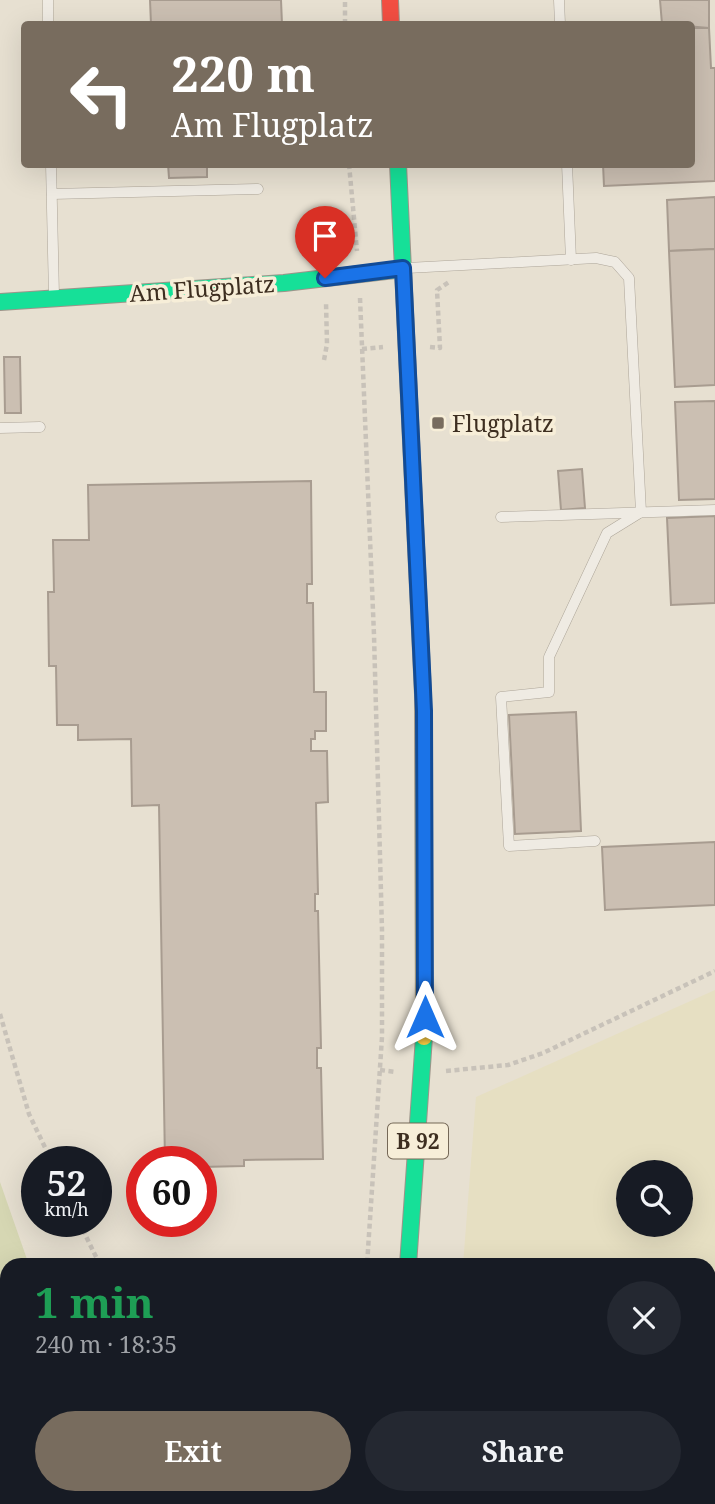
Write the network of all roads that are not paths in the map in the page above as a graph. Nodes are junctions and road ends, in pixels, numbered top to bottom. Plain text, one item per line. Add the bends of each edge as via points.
1 (48, 0) edge
2 (390, 0) edge
3 (559, 0) edge
4 (48, 21) edge
5 (391, 21) edge
6 (560, 21) edge
7 (51, 168) edge
8 (398, 168) edge
9 (567, 168) edge
10 (258, 189) dead end
11 (52, 194) junction
12 (571, 260) junction
13 (403, 268) junction
14 (54, 297) junction
15 (0, 302) edge
16 (40, 427) dead end
17 (0, 428) edge
18 (715, 510) edge
19 (641, 512) junction
20 (501, 517) dead end
21 (594, 841) dead end
22 (409, 1258) edge

1 - 4 lane
2 - 5 main road
3 - 6 lane
7 - 11 lane
8 - 13 main road, B 92
9 - 12 lane
10 - 11 lane
11 - 14 lane
12 - 13 lane
12 - 19 lane via 615,262 629,278
13 - 14 main road, Am Flugplatz via 325,278
13 - 22 main road, B 92 via 424,711 423,1074
14 - 15 main road, Am Flugplatz
16 - 17 lane
18 - 19 lane
19 - 20 lane
19 - 21 lane via 607,533 549,657 549,692 501,697 509,846

